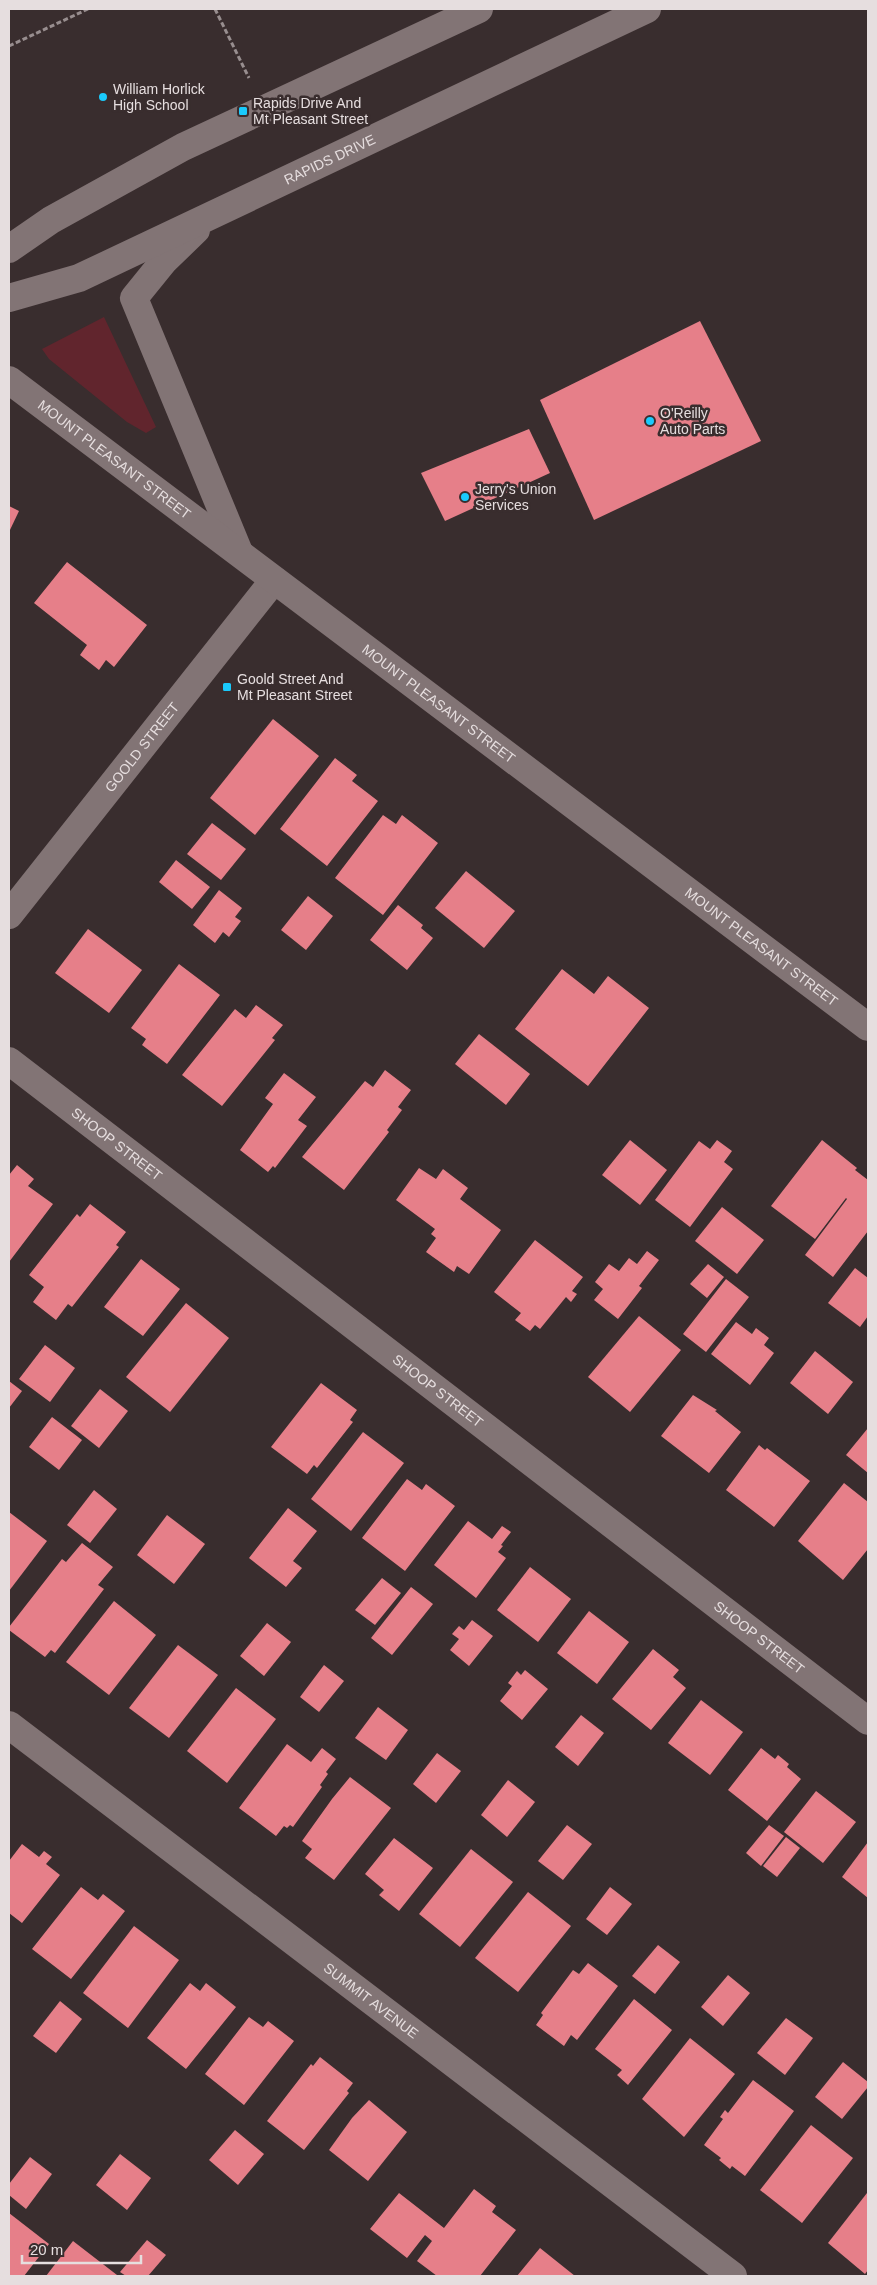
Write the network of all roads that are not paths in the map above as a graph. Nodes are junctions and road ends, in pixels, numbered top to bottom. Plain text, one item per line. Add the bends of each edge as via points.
1 (479, 9) edge
2 (647, 9) edge
3 (214, 213) junction
4 (9, 250) edge
5 (9, 298) edge
6 (9, 380) edge
7 (240, 554) junction
8 (274, 580) junction
9 (9, 915) edge
10 (868, 1027) edge
11 (9, 1061) edge
12 (868, 1721) edge
13 (9, 1725) edge
14 (734, 2276) edge

1 - 4 street via 183,148 51,220
2 - 3 street, RAPIDS DRIVE
3 - 5 street, RAPIDS DRIVE via 79,278
3 - 7 street via 164,261 134,298
6 - 7 street, MOUNT PLEASANT STREET
7 - 8 street, MOUNT PLEASANT STREET
8 - 9 street, GOOLD STREET
8 - 10 street, MOUNT PLEASANT STREET
11 - 12 street, SHOOP STREET
13 - 14 street, SUMMIT AVENUE

